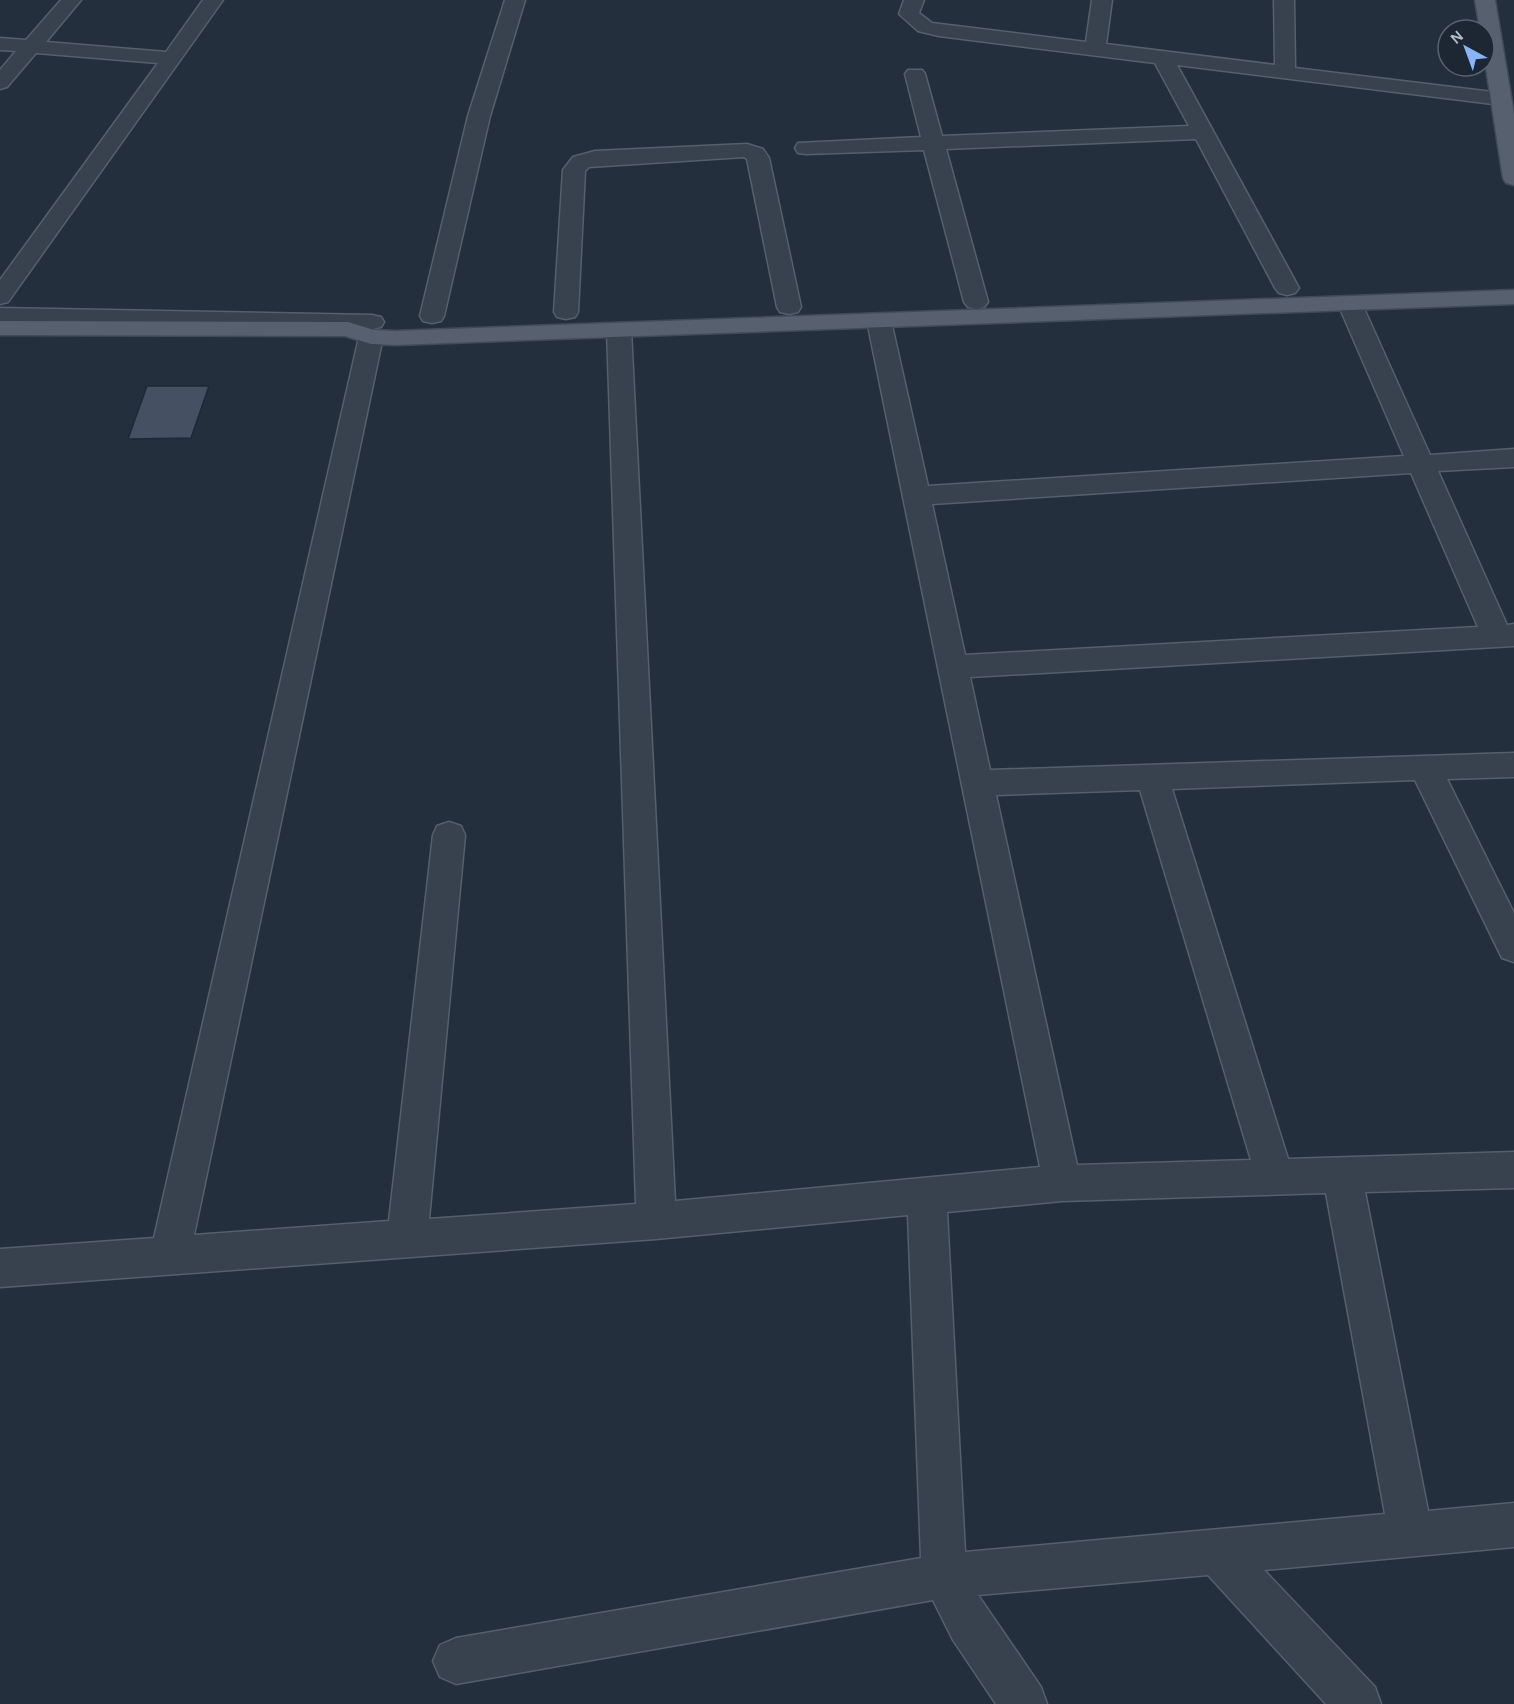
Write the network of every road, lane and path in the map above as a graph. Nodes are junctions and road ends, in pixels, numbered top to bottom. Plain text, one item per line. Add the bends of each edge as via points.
1 (71, 0) edge
2 (213, 0) edge
3 (515, 0) edge
4 (914, 0) edge
5 (1102, 0) edge
6 (1284, 0) edge
7 (1485, 0) edge
8 (0, 44) edge
9 (31, 46) junction
10 (1095, 49) junction
11 (1162, 57) junction
12 (171, 58) junction
13 (1285, 72) junction
14 (915, 74) dead end
15 (0, 83) edge
16 (1501, 99) junction
17 (1203, 132) junction
18 (934, 142) junction
19 (806, 148) dead end
20 (1514, 178) edge
21 (1514, 276) edge
22 (1287, 288) junction
23 (0, 297) edge
24 (1514, 297) edge
25 (976, 302) junction
26 (1350, 304) junction
27 (789, 307) junction
28 (566, 312) junction
29 (0, 315) edge
30 (432, 316) junction
31 (879, 321) junction
32 (0, 328) edge
33 (364, 329) junction
34 (618, 330) junction
35 (1514, 458) edge
36 (1422, 465) junction
37 (916, 495) junction
38 (1505, 636) edge
39 (952, 667) junction
40 (1514, 765) edge
41 (1425, 768) junction
42 (1152, 777) junction
43 (977, 783) junction
44 (449, 835) dead end
45 (1514, 948) edge
46 (1514, 1170) edge
47 (1342, 1175) junction
48 (1275, 1177) junction
49 (1062, 1184) junction
50 (927, 1196) junction
51 (656, 1221) junction
52 (407, 1239) junction
53 (170, 1256) junction
54 (0, 1268) edge
55 (1514, 1524) edge
56 (1411, 1534) junction
57 (1216, 1551) junction
58 (944, 1576) junction
59 (456, 1661) dead end
60 (1024, 1704) edge
61 (1358, 1704) edge

1 - 9 street
2 - 12 street
3 - 30 street via 479,116
4 - 10 street via 909,14 925,27
5 - 10 street
6 - 13 street
7 - 16 main road
8 - 9 street
9 - 12 street
9 - 15 street
10 - 11 street
11 - 13 street
11 - 17 street
12 - 23 street
13 - 16 street
14 - 18 street
16 - 20 main road
17 - 18 street
17 - 22 street
18 - 19 street
18 - 25 street
21 - 22 main road
22 - 25 main road
24 - 26 main road
25 - 27 main road
26 - 31 main road
26 - 36 street
27 - 28 main road
27 - 28 street via 758,158 747,150 607,157 581,162 574,170
28 - 30 main road
29 - 33 street
30 - 33 main road via 393,317
31 - 34 main road
31 - 37 street
32 - 33 main road
33 - 34 main road
33 - 53 street
34 - 51 street
35 - 36 street
36 - 37 street
36 - 38 street
37 - 39 street
38 - 39 street
39 - 43 street
40 - 41 street
41 - 42 street
41 - 45 street
42 - 43 street
42 - 48 street
43 - 49 street
44 - 52 street
46 - 47 street
47 - 48 street
47 - 56 street
48 - 49 street
49 - 50 street
50 - 51 street
50 - 58 street
51 - 52 street
52 - 53 street
53 - 54 street
55 - 56 street
56 - 57 street
57 - 58 street
57 - 61 street
58 - 59 street
58 - 60 street via 969,1624

